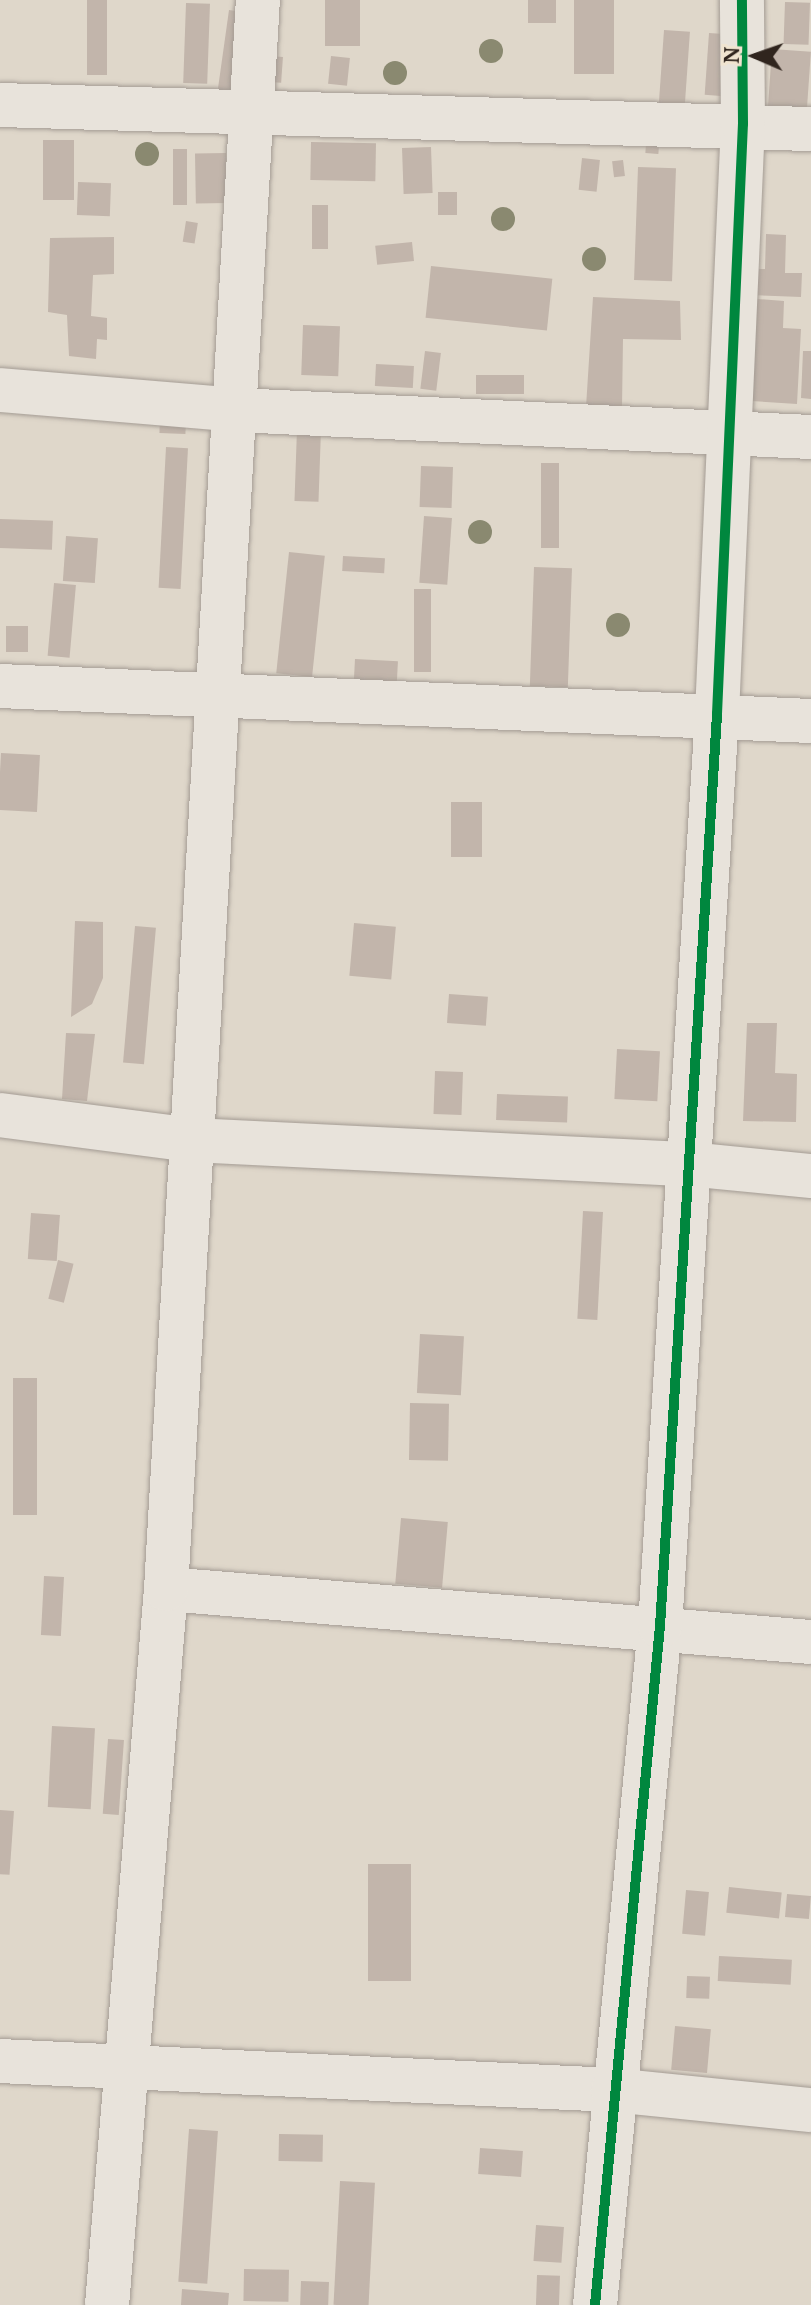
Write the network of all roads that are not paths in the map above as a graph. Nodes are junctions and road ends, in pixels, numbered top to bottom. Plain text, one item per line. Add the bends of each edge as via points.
1 (258, 0) edge
2 (742, 0) edge
3 (0, 105) edge
4 (249, 110) junction
5 (743, 124) junction
6 (811, 129) edge
7 (0, 390) edge
8 (236, 410) junction
9 (726, 431) junction
10 (811, 437) edge
11 (0, 686) edge
12 (216, 692) junction
13 (717, 714) junction
14 (811, 721) edge
15 (0, 1115) edge
16 (192, 1140) junction
17 (688, 1164) junction
18 (811, 1176) edge
19 (166, 1589) junction
20 (660, 1626) junction
21 (811, 1642) edge
22 (0, 2061) edge
23 (126, 2069) junction
24 (613, 2090) junction
25 (811, 2110) edge
26 (107, 2305) edge
27 (595, 2305) edge

1 - 4 street
2 - 5 street
3 - 4 street
4 - 5 street
4 - 8 street
5 - 6 street
5 - 9 street
7 - 8 street
8 - 9 street
8 - 12 street
9 - 10 street
9 - 13 street
11 - 12 street
12 - 13 street
12 - 16 street
13 - 14 street
13 - 17 street
15 - 16 street
16 - 17 street
16 - 19 street
17 - 18 street
17 - 20 street
19 - 20 street
19 - 23 street
20 - 21 street
20 - 24 street
22 - 23 street
23 - 24 street
23 - 26 street
24 - 25 street
24 - 27 street

